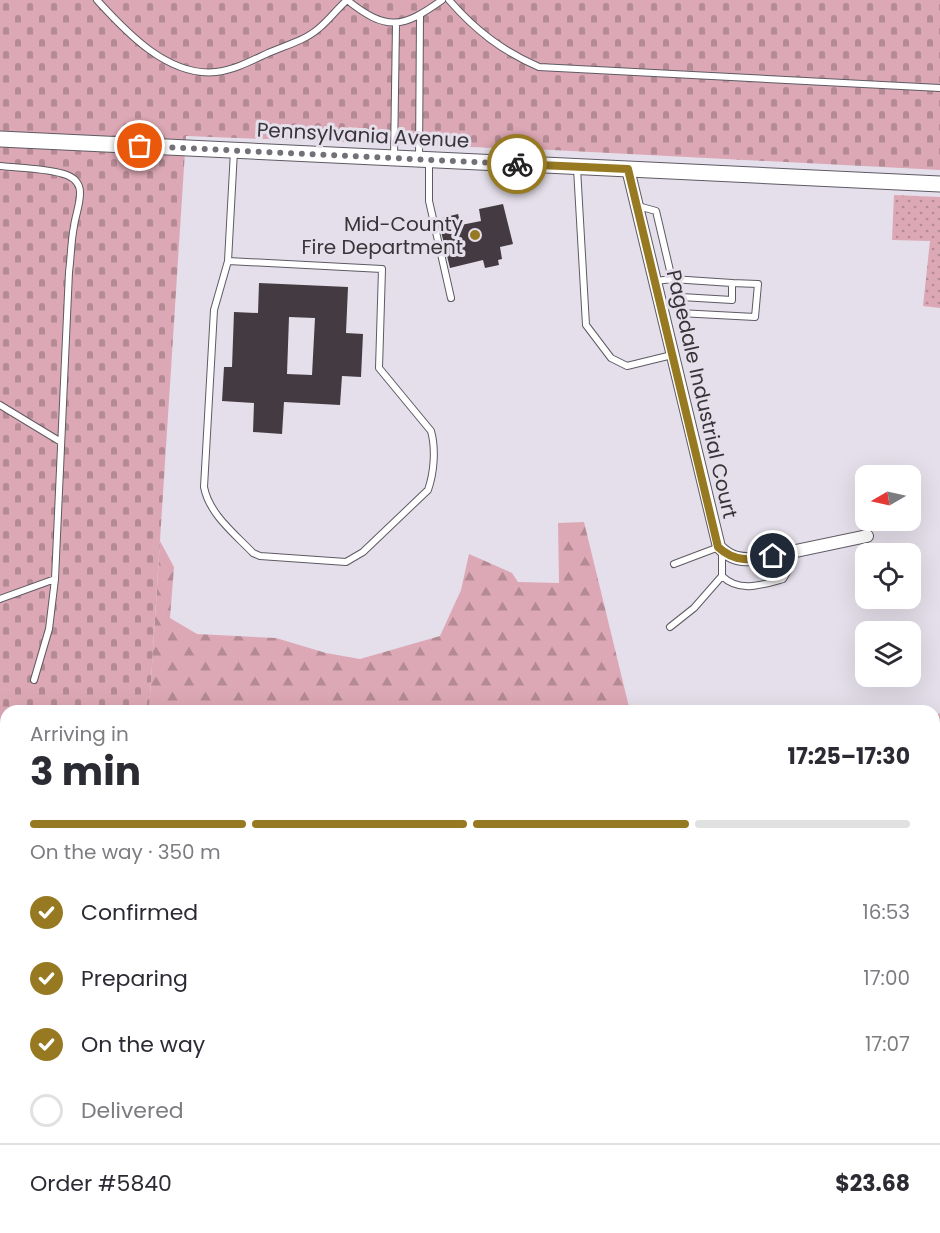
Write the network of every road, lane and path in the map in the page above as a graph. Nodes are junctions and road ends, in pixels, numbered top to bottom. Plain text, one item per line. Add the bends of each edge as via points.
1 (97, 0) edge
2 (347, 0) edge
3 (442, 0) edge
4 (449, 0) edge
5 (420, 16) junction
6 (396, 24) junction
7 (940, 88) edge
8 (0, 139) edge
9 (234, 150) junction
10 (394, 158) junction
11 (424, 159) junction
12 (0, 166) edge
13 (577, 166) junction
14 (628, 169) junction
15 (940, 184) edge
16 (637, 206) junction
17 (228, 261) junction
18 (672, 279) junction
19 (656, 281) junction
20 (732, 283) junction
21 (451, 298) dead end
22 (721, 300) junction
23 (679, 313) dead end
24 (720, 315) junction
25 (672, 355) junction
26 (0, 405) edge
27 (61, 441) junction
28 (867, 536) dead end
29 (720, 549) junction
30 (788, 553) junction
31 (674, 564) dead end
32 (722, 576) junction
33 (55, 579) junction
34 (0, 599) edge
35 (670, 627) dead end
36 (34, 680) dead end

1 - 2 lane via 126,33 157,55 198,71 214,72 232,69 305,37
2 - 6 lane via 375,18
3 - 5 lane
4 - 7 lane via 492,42 539,67
5 - 6 lane
5 - 11 lane
6 - 10 lane
8 - 9 street, Pennsylvania Avenue
9 - 10 street, Pennsylvania Avenue
9 - 17 lane
10 - 11 street, Pennsylvania Avenue
11 - 13 street, Pennsylvania Avenue
11 - 21 lane via 429,201
12 - 27 lane via 62,173 75,180 80,192 69,272
13 - 14 street, Pennsylvania Avenue
13 - 25 lane via 586,325 611,358 627,366
14 - 15 street, Pennsylvania Avenue
14 - 16 street, Pagedale Industrial Court
16 - 18 lane via 656,211
16 - 19 street, Pagedale Industrial Court
17 - 17 lane via 214,309 206,498 253,553 346,562 363,552 428,490 431,481 431,431 379,369 382,269
18 - 19 lane
18 - 20 lane
18 - 22 lane via 681,297
19 - 25 street, Pagedale Industrial Court
20 - 22 lane via 732,300
20 - 24 lane via 758,284 755,317
22 - 24 lane
23 - 24 lane
25 - 29 street, Pagedale Industrial Court
26 - 27 lane
27 - 33 lane
28 - 30 street
29 - 30 street via 741,560
29 - 31 lane
29 - 32 lane
30 - 32 lane via 789,569 783,579 744,587 731,585
32 - 35 lane via 694,608
33 - 34 lane
33 - 36 lane via 49,629

